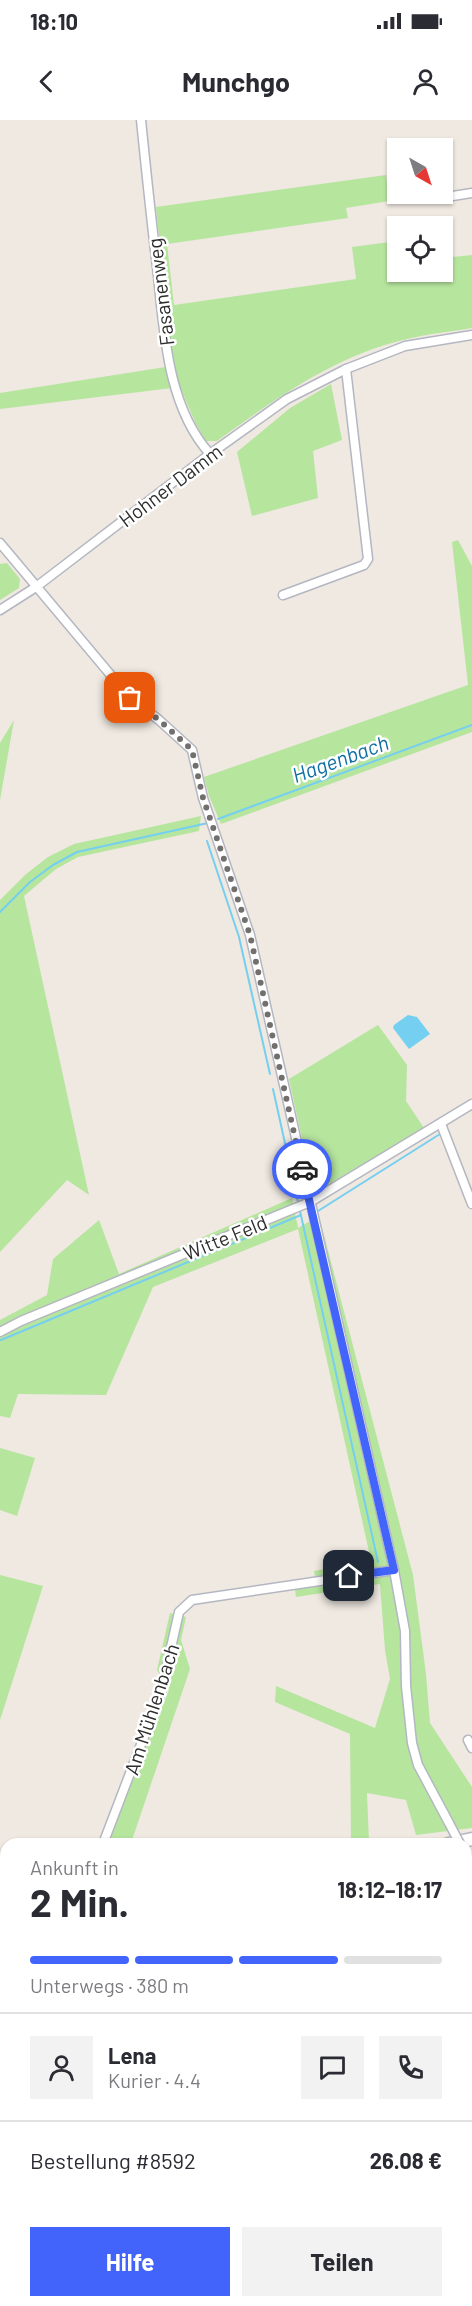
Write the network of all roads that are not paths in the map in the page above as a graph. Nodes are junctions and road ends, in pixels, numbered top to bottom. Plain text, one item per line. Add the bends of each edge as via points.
1 (141, 120) edge
2 (472, 193) edge
3 (453, 196) edge
4 (472, 335) edge
5 (346, 369) junction
6 (210, 454) junction
7 (0, 543) edge
8 (36, 586) junction
9 (283, 595) dead end
10 (0, 610) edge
11 (472, 1104) edge
12 (441, 1124) junction
13 (310, 1202) junction
14 (472, 1204) edge
15 (0, 1332) edge
16 (394, 1570) junction
17 (105, 1838) edge
18 (457, 1838) edge

1 - 6 street, Fasanenweg via 168,364 184,410
2 - 3 street
4 - 5 street, Hohner Damm via 405,346
5 - 6 street, Hohner Damm via 287,399
5 - 9 street via 368,559 364,565
6 - 8 street, Hohner Damm
7 - 8 street
8 - 10 street, Hohner Damm
8 - 13 street via 130,698 192,750 203,798 250,935
11 - 12 street, Witte Feld
12 - 13 street, Witte Feld
12 - 14 street
13 - 15 street, Witte Feld
13 - 16 street
16 - 17 street, Am Mühlenbach via 192,1600 179,1612 161,1692
16 - 18 street, bridge via 405,1631 412,1743 418,1765

